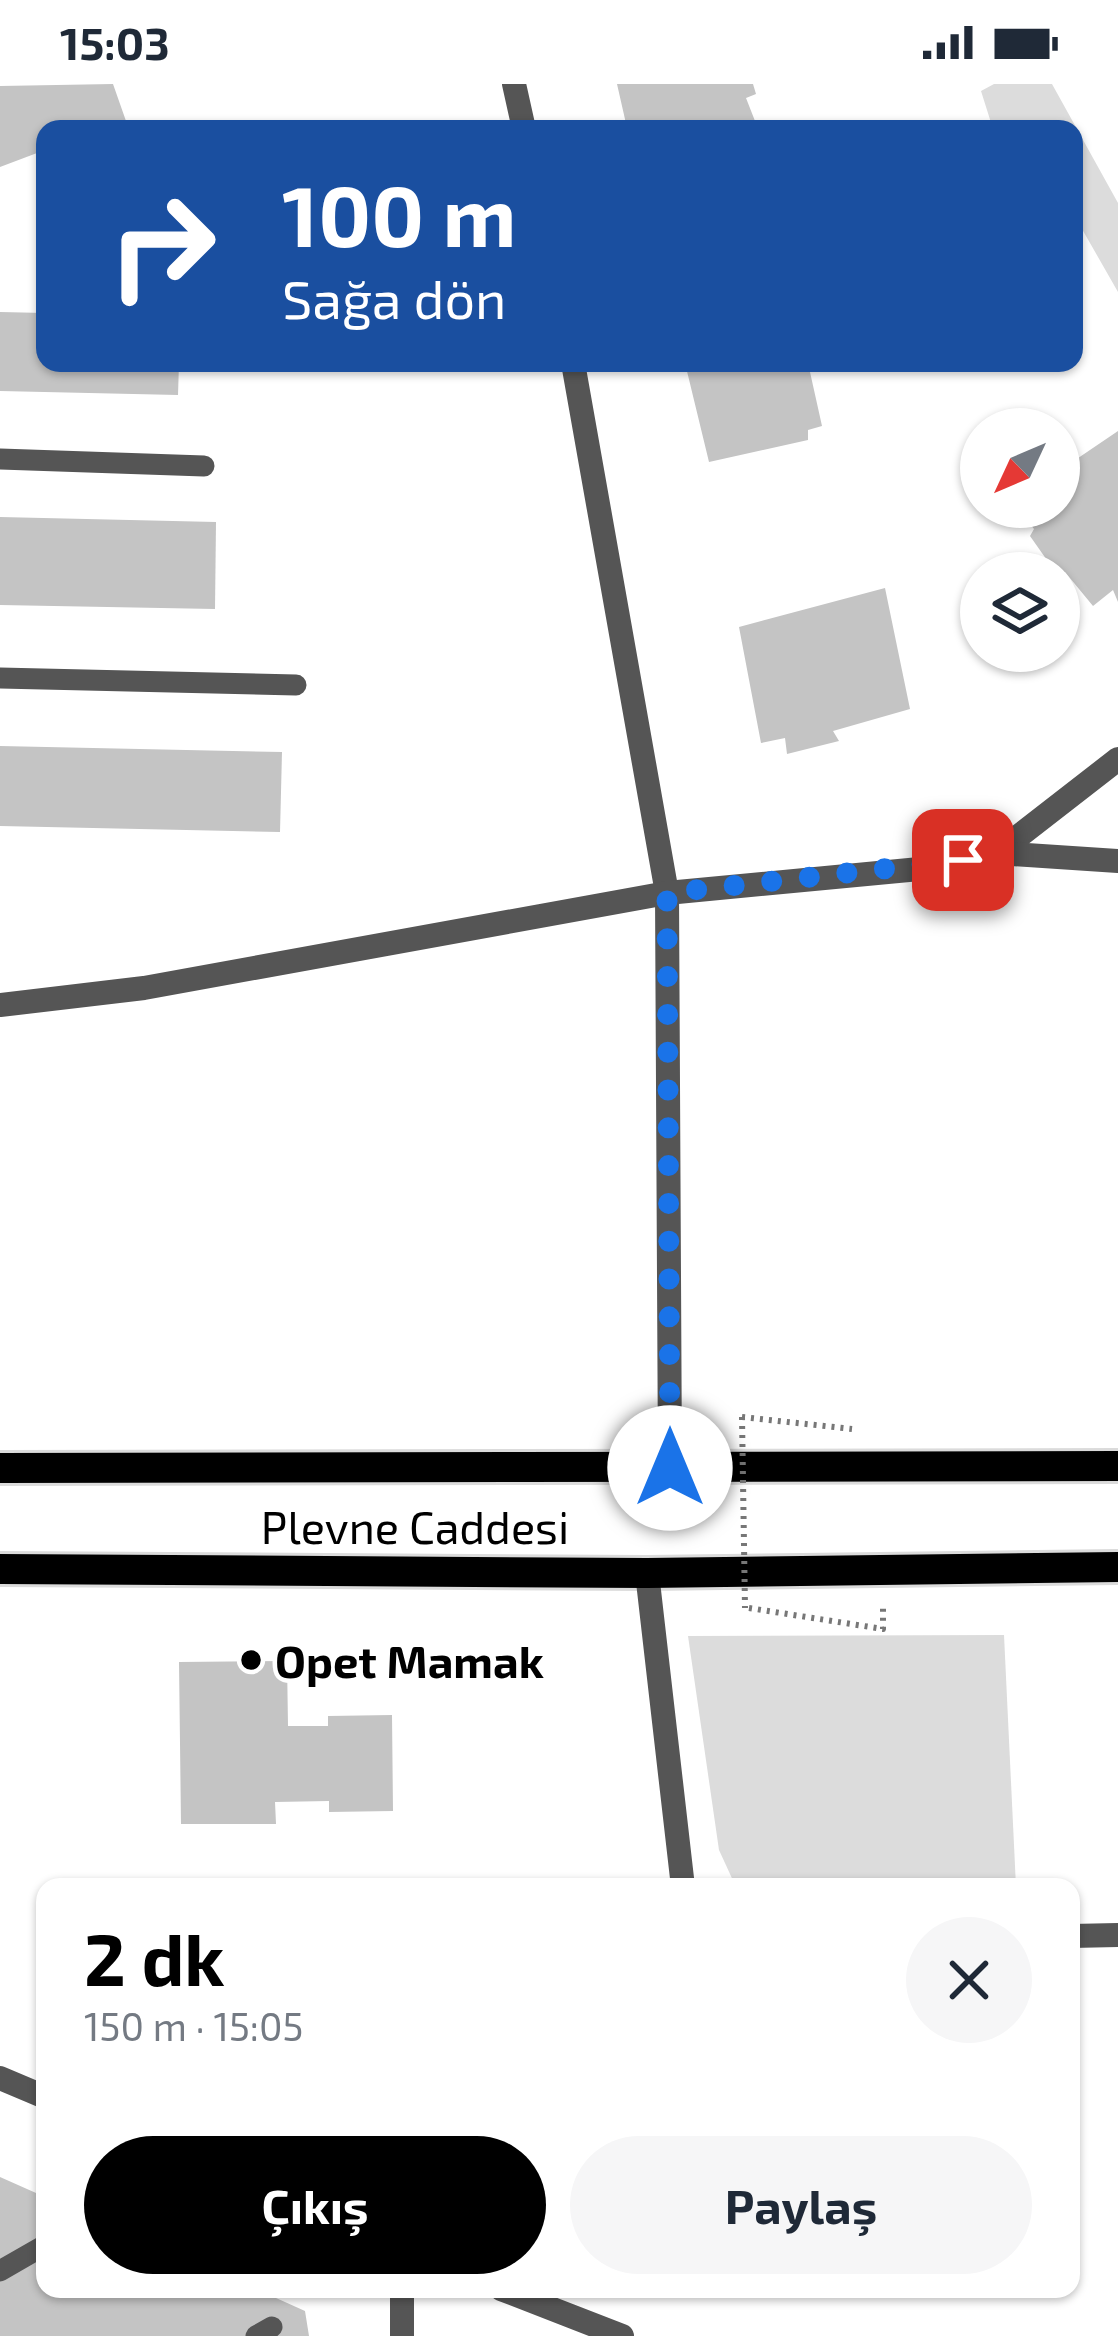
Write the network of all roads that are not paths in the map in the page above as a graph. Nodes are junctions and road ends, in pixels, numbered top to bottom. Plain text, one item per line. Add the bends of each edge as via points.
1 (514, 84) edge
2 (522, 120) edge
3 (575, 372) edge
4 (0, 459) edge
5 (204, 466) dead end
6 (0, 678) edge
7 (296, 685) dead end
8 (1118, 759) edge
9 (997, 853) junction
10 (1118, 861) edge
11 (667, 893) junction
12 (0, 1005) edge
13 (1118, 1466) edge
14 (0, 1468) edge
15 (670, 1468) junction
16 (1118, 1567) edge
17 (0, 1569) edge
18 (647, 1573) junction
19 (682, 1878) edge
20 (1118, 1935) edge
21 (1080, 1936) edge
22 (0, 2078) edge
23 (36, 2093) edge
24 (36, 2250) edge
25 (0, 2271) edge
26 (402, 2298) edge
27 (524, 2298) edge
28 (402, 2336) edge
29 (622, 2336) edge

1 - 2 street
3 - 11 street
4 - 5 lane
6 - 7 lane
8 - 9 street
9 - 10 street
9 - 11 street via 930,868
11 - 12 street via 144,988
11 - 15 street
13 - 15 main road, Plevne Caddesi
14 - 15 main road, Plevne Caddesi
16 - 18 main road, Plevne Caddesi
17 - 18 main road, Plevne Caddesi
18 - 19 street
20 - 21 street
22 - 23 street
24 - 25 lane
26 - 28 street
27 - 29 street

